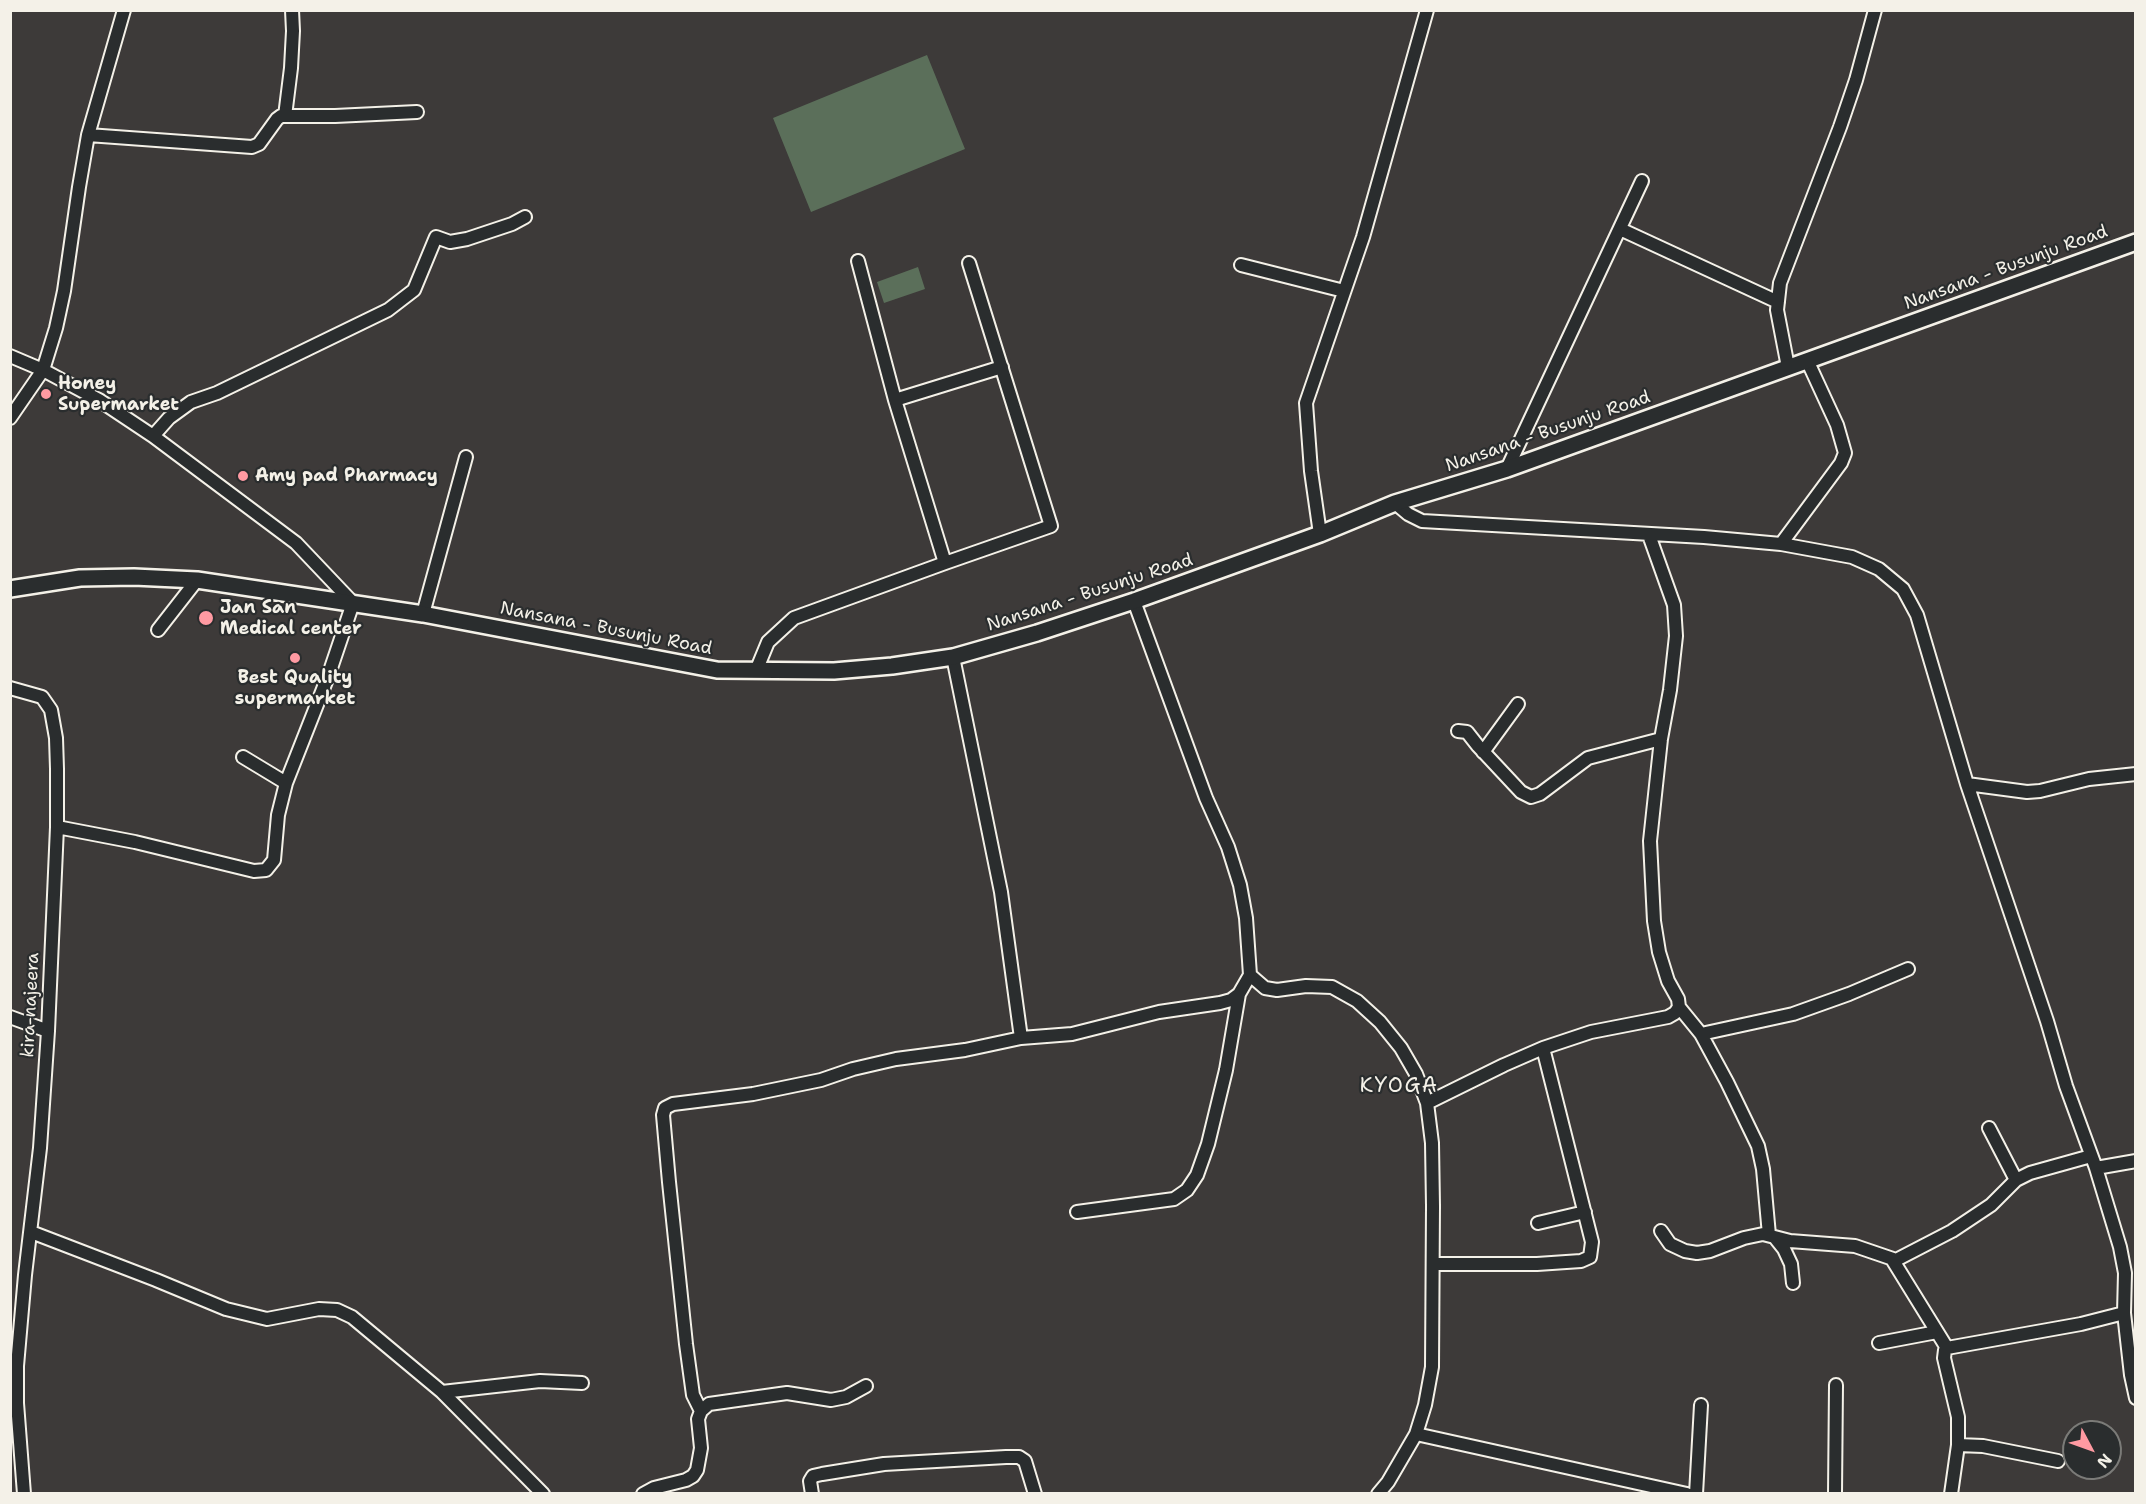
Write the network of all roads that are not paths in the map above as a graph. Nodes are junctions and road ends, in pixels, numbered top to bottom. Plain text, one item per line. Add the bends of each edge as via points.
1 (124, 10) edge
2 (292, 10) edge
3 (1427, 10) edge
4 (1875, 10) edge
5 (417, 112) dead end
6 (285, 116) junction
7 (88, 135) junction
8 (1642, 181) dead end
9 (525, 218) dead end
10 (1620, 229) junction
11 (2136, 242) edge
12 (858, 261) dead end
13 (969, 263) dead end
14 (1241, 265) dead end
15 (1344, 291) junction
16 (1778, 302) junction
17 (10, 356) edge
18 (1807, 360) junction
19 (1002, 367) junction
20 (1788, 367) junction
21 (43, 370) junction
22 (895, 400) junction
23 (10, 418) edge
24 (153, 436) junction
25 (466, 457) dead end
26 (1507, 469) junction
27 (1395, 503) junction
28 (1320, 534) junction
29 (1649, 535) junction
30 (1781, 544) junction
31 (945, 563) junction
32 (197, 580) junction
33 (10, 589) edge
34 (1134, 601) junction
35 (353, 603) junction
36 (423, 614) junction
37 (159, 630) dead end
38 (952, 657) junction
39 (756, 671) junction
40 (10, 688) edge
41 (1518, 704) dead end
42 (1458, 731) dead end
43 (1661, 739) junction
44 (1483, 752) junction
45 (243, 757) dead end
46 (2136, 774) edge
47 (286, 783) junction
48 (1966, 784) junction
49 (57, 827) junction
50 (1908, 969) dead end
51 (1250, 975) junction
52 (1239, 994) junction
53 (1679, 1007) junction
54 (10, 1017) edge
55 (48, 1031) junction
56 (1701, 1034) junction
57 (1021, 1038) junction
58 (1543, 1048) junction
59 (1427, 1103) junction
60 (1989, 1128) dead end
61 (2136, 1161) edge
62 (2093, 1162) junction
63 (2016, 1180) junction
64 (1077, 1212) dead end
65 (1585, 1212) junction
66 (1538, 1223) dead end
67 (1660, 1231) dead end
68 (31, 1232) junction
69 (1772, 1237) junction
70 (1892, 1259) junction
71 (1433, 1263) junction
72 (1793, 1283) dead end
73 (2124, 1313) junction
74 (1937, 1332) junction
75 (1879, 1343) dead end
76 (1947, 1348) junction
77 (582, 1383) dead end
78 (1836, 1385) dead end
79 (866, 1386) dead end
80 (442, 1392) junction
81 (2136, 1398) edge
82 (1701, 1405) dead end
83 (700, 1411) junction
84 (1416, 1434) junction
85 (1958, 1445) junction
86 (2058, 1461) dead end
87 (16, 1464) edge
88 (24, 1494) edge
89 (543, 1494) edge
90 (643, 1494) edge
91 (812, 1494) edge
92 (1035, 1494) edge
93 (1378, 1494) edge
94 (1687, 1494) edge
95 (1696, 1494) edge
96 (1835, 1494) edge
97 (1951, 1494) edge

1 - 7 street
2 - 6 street
3 - 15 street
4 - 16 street via 1856,80 1780,283
5 - 6 street
6 - 7 street via 277,119 259,144 252,147
7 - 21 street via 64,291
8 - 10 street
9 - 24 street via 467,239 450,242 436,237 414,290 388,310 191,402
10 - 16 street
10 - 26 street
11 - 18 main road, Nansana - Busunju Road
12 - 22 street
13 - 19 street
14 - 15 street
15 - 28 street via 1306,403
16 - 20 street
17 - 21 street
18 - 20 main road, Nansana - Busunju Road
18 - 30 street via 1837,425 1845,453
19 - 22 street
19 - 31 street via 1052,526
20 - 26 main road, Nansana - Busunju Road
21 - 23 street
21 - 24 street via 99,400
22 - 31 street
24 - 35 street via 296,543
25 - 36 street
26 - 27 main road, Nansana - Busunju Road
27 - 28 main road, Nansana - Busunju Road
27 - 29 street via 1422,521
28 - 34 main road, Nansana - Busunju Road
29 - 30 street
29 - 43 street via 1674,605 1670,690
30 - 48 street via 1852,557 1879,569 1903,589 1917,615
31 - 39 street via 794,618 768,642
32 - 33 main road, Nansana - Busunju Road via 80,578
32 - 35 main road, Nansana - Busunju Road
32 - 37 street
34 - 38 main road, Nansana - Busunju Road
34 - 51 street via 1240,885
35 - 36 main road, Nansana - Busunju Road
35 - 47 street
36 - 39 main road, Nansana - Busunju Road via 717,670
38 - 39 main road, Nansana - Busunju Road via 834,671
38 - 57 street via 1001,892
40 - 49 street, kira-najeera via 42,697 51,710 56,738
41 - 44 street
42 - 44 street via 1467,732
43 - 44 street via 1588,758 1531,797 1521,792
43 - 53 street via 1650,842 1651,882 1659,952
45 - 47 street
46 - 48 street via 2027,792
47 - 49 street via 274,860 266,870 254,871
48 - 62 street
49 - 55 street, kira-najeera
50 - 56 street via 1793,1014
51 - 52 street
51 - 59 street via 1265,988 1332,987 1357,1001 1401,1048
52 - 57 street via 1220,1003 1159,1012 1072,1034
52 - 64 street via 1208,1144 1187,1190 1174,1199
53 - 56 street
53 - 58 street via 1668,1017 1591,1032
54 - 55 street
55 - 68 street, kira-najeera
56 - 69 street via 1758,1146
57 - 83 street via 896,1059 810,1082 665,1108 686,1344 693,1395
58 - 59 street
58 - 65 street
59 - 71 street via 1432,1143
60 - 63 street
61 - 62 street
62 - 63 street via 2030,1173
62 - 73 street via 2120,1247 2125,1273
63 - 70 street via 1991,1205 1952,1231 1900,1259
65 - 66 street
65 - 71 street via 1593,1242 1590,1257 1581,1261
67 - 69 street via 1670,1244 1697,1253 1754,1235
68 - 80 street via 251,1316 267,1319 319,1309 337,1310 351,1317
68 - 87 street, kira-najeera via 17,1366
69 - 70 street via 1855,1246
69 - 72 street via 1791,1264
70 - 74 street
71 - 84 street via 1432,1367
73 - 76 street
73 - 81 street
74 - 75 street
74 - 76 street
76 - 85 street via 1944,1354 1958,1417
77 - 80 street via 540,1380
78 - 96 street
79 - 83 street via 831,1400 787,1393 709,1404
80 - 89 street
82 - 95 street
83 - 90 street via 697,1426 701,1448 693,1476
84 - 93 street
84 - 94 street
85 - 86 street
85 - 97 street
87 - 88 street, kira-najeera
91 - 92 street via 810,1480 822,1474 884,1464 1006,1456 1025,1461

